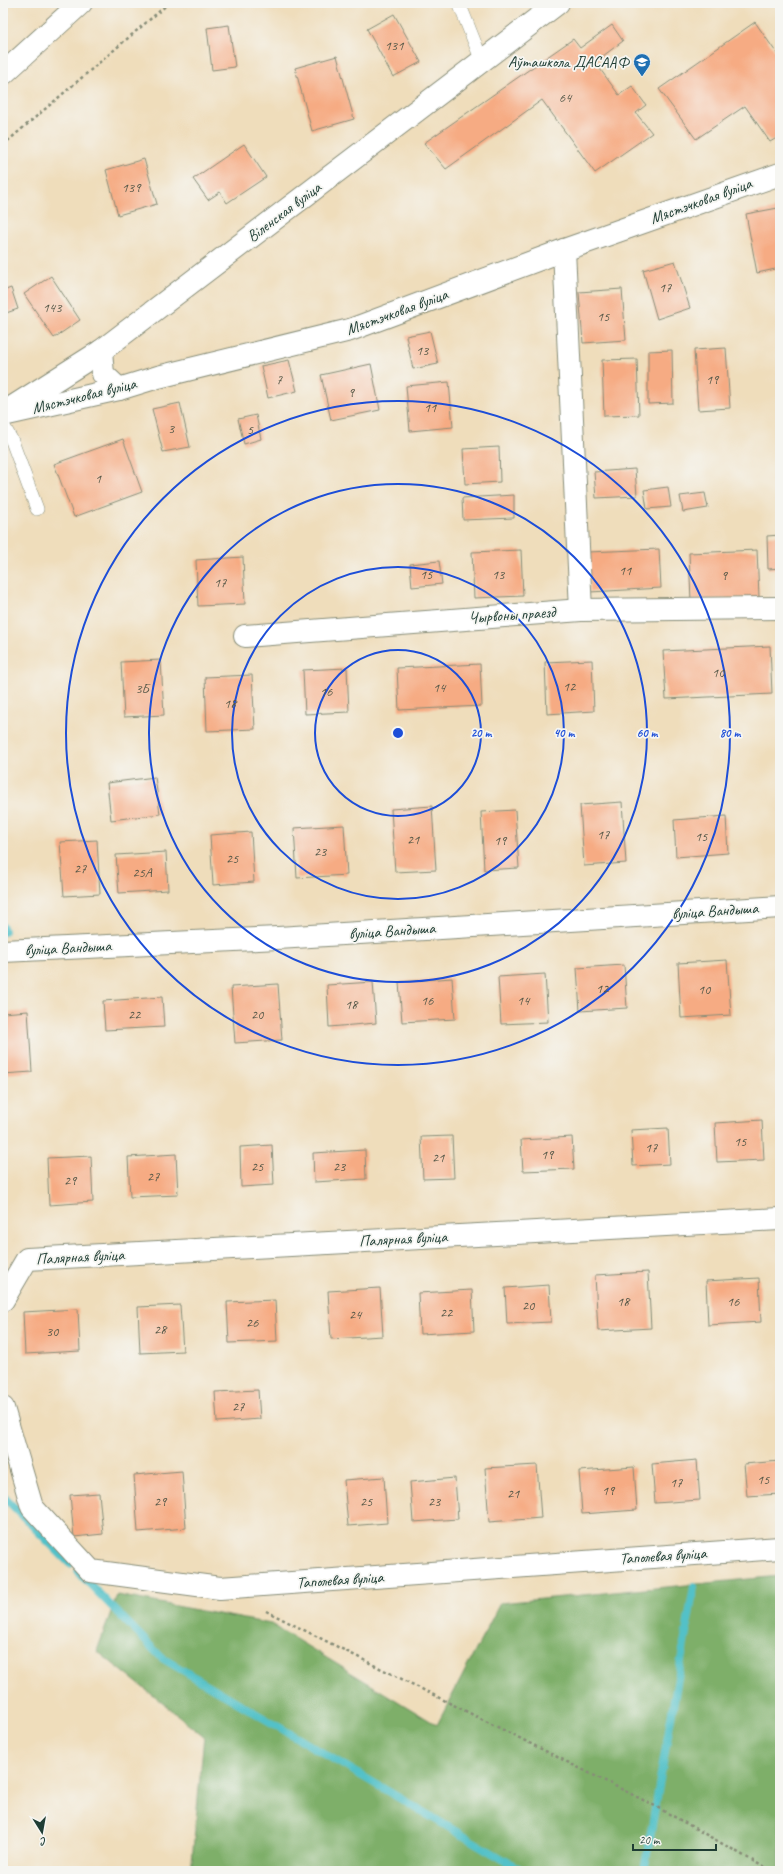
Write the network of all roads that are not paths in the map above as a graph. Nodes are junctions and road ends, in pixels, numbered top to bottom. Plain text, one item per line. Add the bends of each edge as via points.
1 (81, 3) edge
2 (460, 3) edge
3 (558, 3) edge
4 (482, 61) junction
5 (3, 74) edge
6 (780, 174) edge
7 (564, 250) junction
8 (101, 351) junction
9 (119, 389) junction
10 (3, 414) edge
11 (3, 425) edge
12 (37, 509) dead end
13 (780, 608) edge
14 (581, 610) junction
15 (245, 636) dead end
16 (780, 907) edge
17 (3, 951) edge
18 (780, 1219) edge
19 (3, 1300) edge
20 (3, 1408) edge
21 (780, 1548) edge

1 - 5 street
2 - 4 lane
3 - 4 street, Віленская вуліца
4 - 8 street, Віленская вуліца
6 - 7 street, Мястэчковая вуліца
7 - 9 street, Мястэчковая вуліца via 350,330
7 - 14 street
8 - 9 street via 103,374
8 - 10 street, Віленская вуліца
9 - 10 street, Мястэчковая вуліца
11 - 12 lane via 12,441
13 - 14 street, Чырвоны праезд
14 - 15 street, Чырвоны праезд
16 - 17 street, вуліца Вандыша via 286,938
18 - 19 street, Палярная вуліца via 27,1259
20 - 21 street, Таполевая вуліца via 32,1506 91,1571 220,1588

